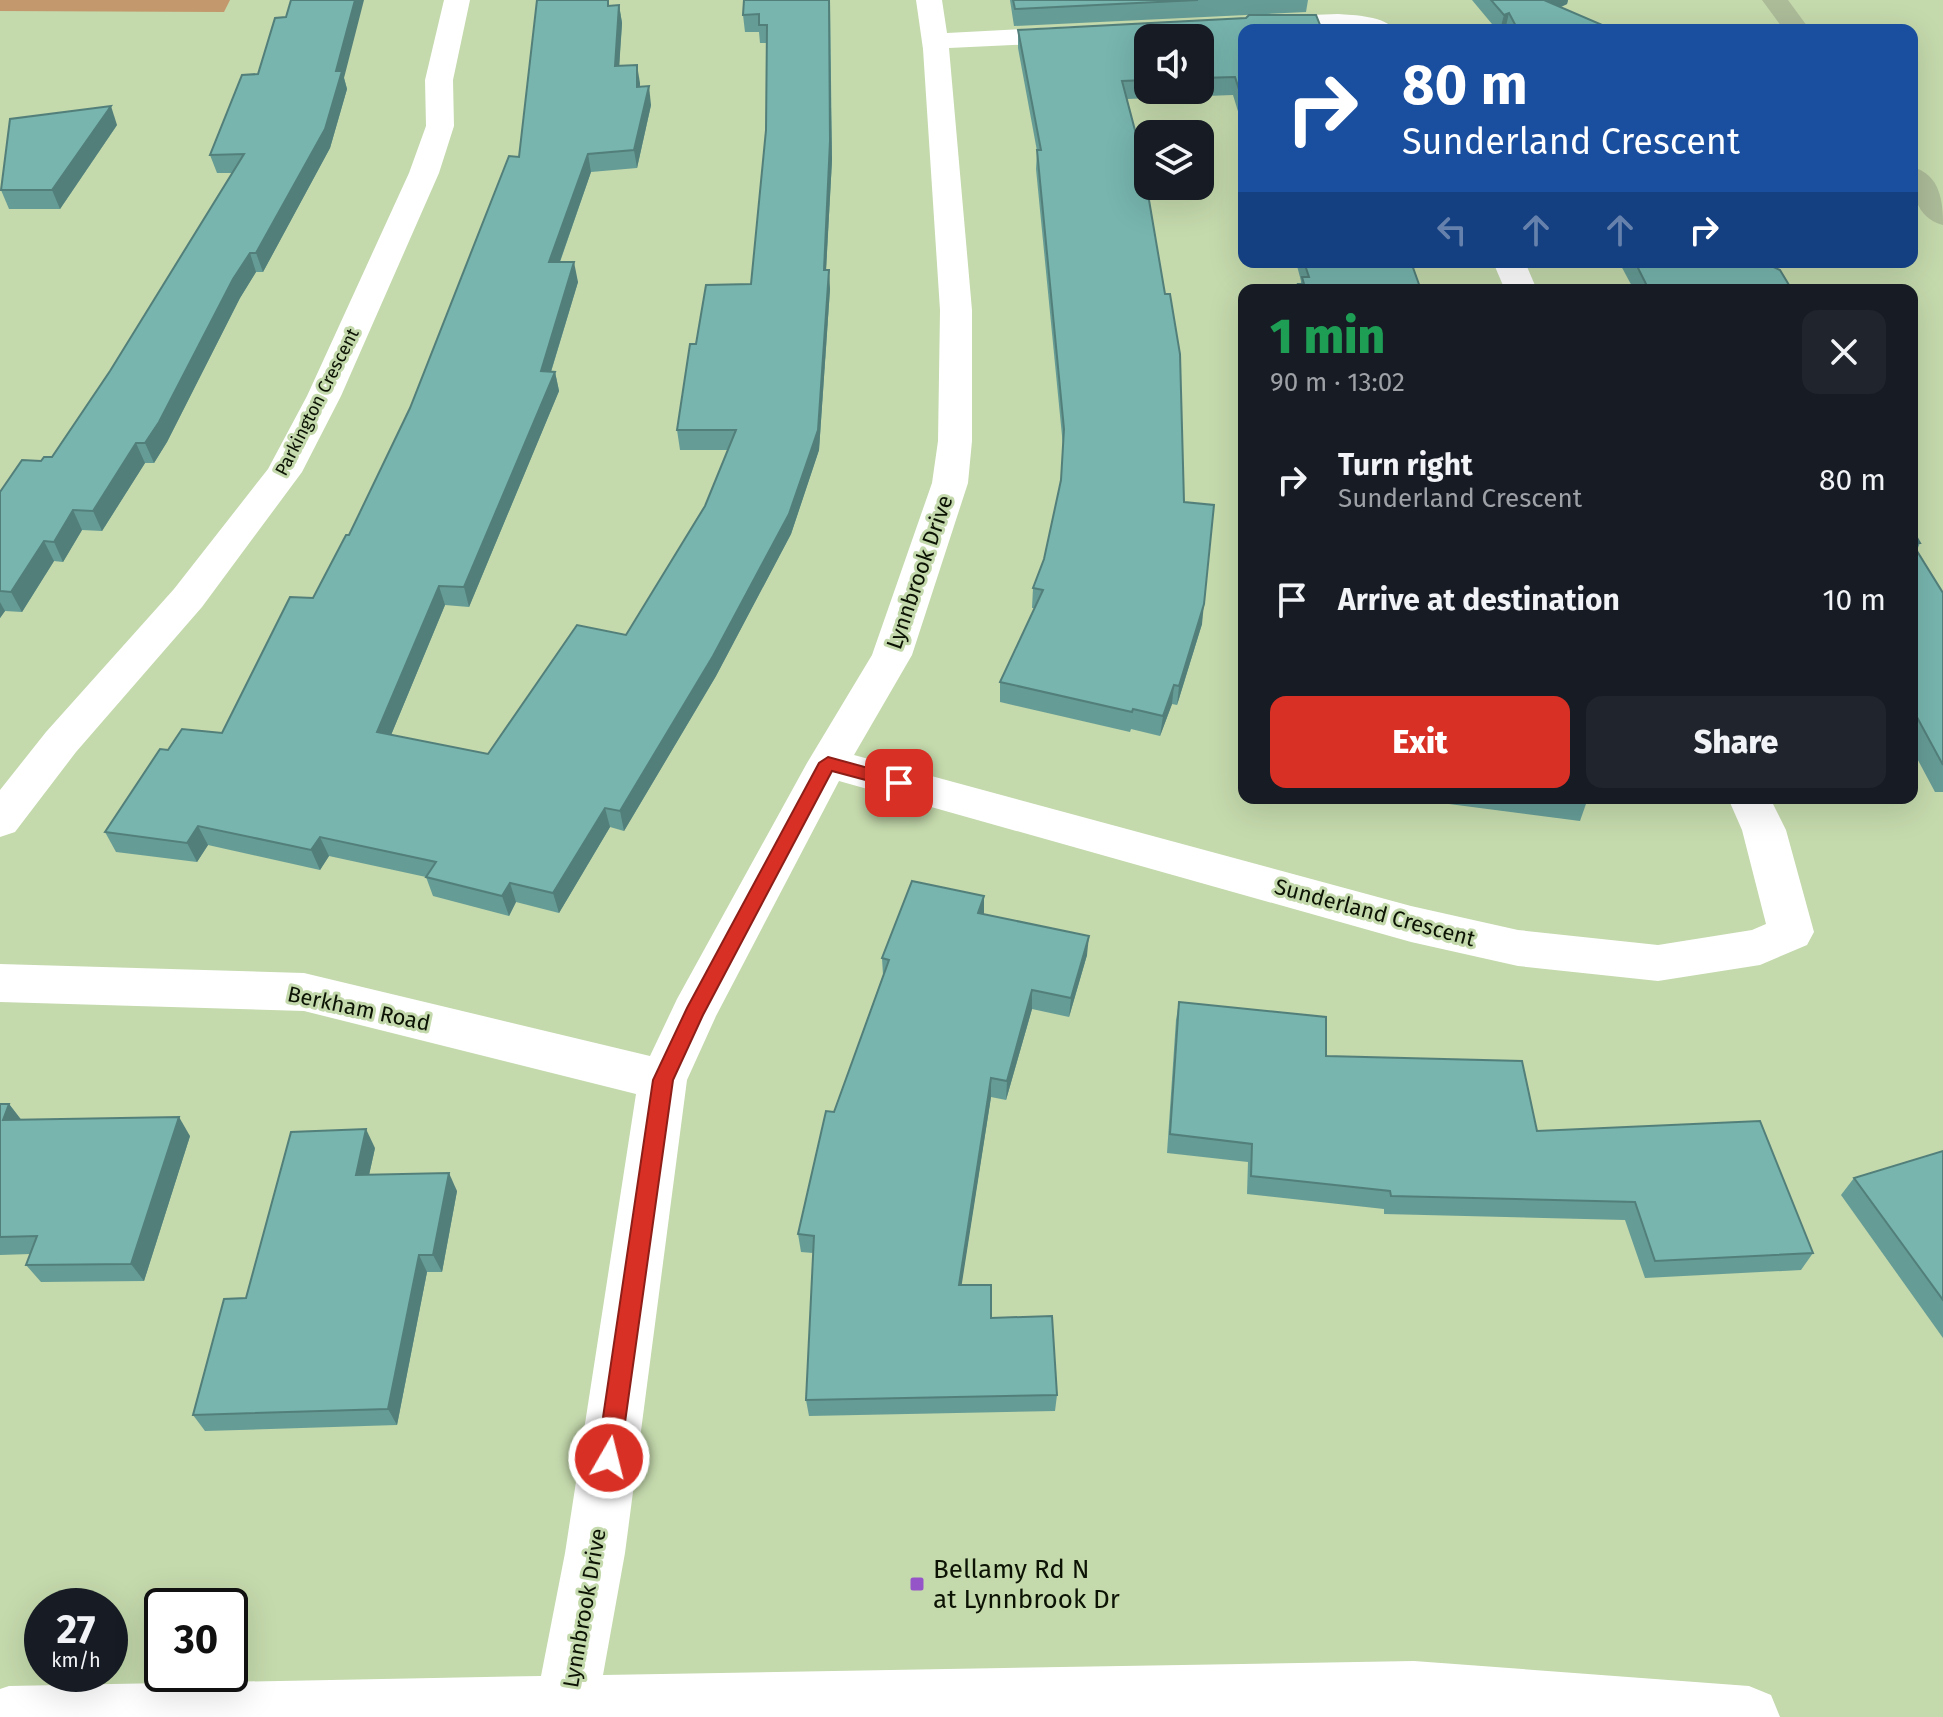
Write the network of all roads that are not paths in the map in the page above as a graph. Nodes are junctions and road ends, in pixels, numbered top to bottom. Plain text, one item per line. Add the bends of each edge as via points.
1 (457, 0) edge
2 (929, 0) edge
3 (1775, 0) edge
4 (1302, 24) edge
5 (1352, 24) edge
6 (1793, 24) edge
7 (1233, 26) edge
8 (1238, 26) edge
9 (1108, 33) edge
10 (934, 41) junction
11 (1918, 184) edge
12 (1943, 216) edge
13 (828, 763) junction
14 (1751, 804) edge
15 (0, 821) edge
16 (0, 983) edge
17 (663, 1080) junction
18 (565, 1711) edge
19 (9, 1717) edge
20 (1749, 1717) edge

1 - 15 street, Parkington Crescent via 439,80 440,126 424,173 284,472 188,598 61,742
2 - 10 street, Lynnbrook Drive
3 - 6 main road
4 - 5 street
7 - 8 street
9 - 10 street
10 - 13 street, Lynnbrook Drive via 956,310 950,483 892,655
11 - 12 main road
13 - 14 street, Sunderland Crescent via 1411,924 1518,948 1658,963 1760,947 1791,932 1772,855
13 - 17 street, Lynnbrook Drive
16 - 17 street, Berkham Road via 304,992
17 - 18 street, Lynnbrook Drive via 595,1553
18 - 19 street
18 - 20 street via 1414,1692

